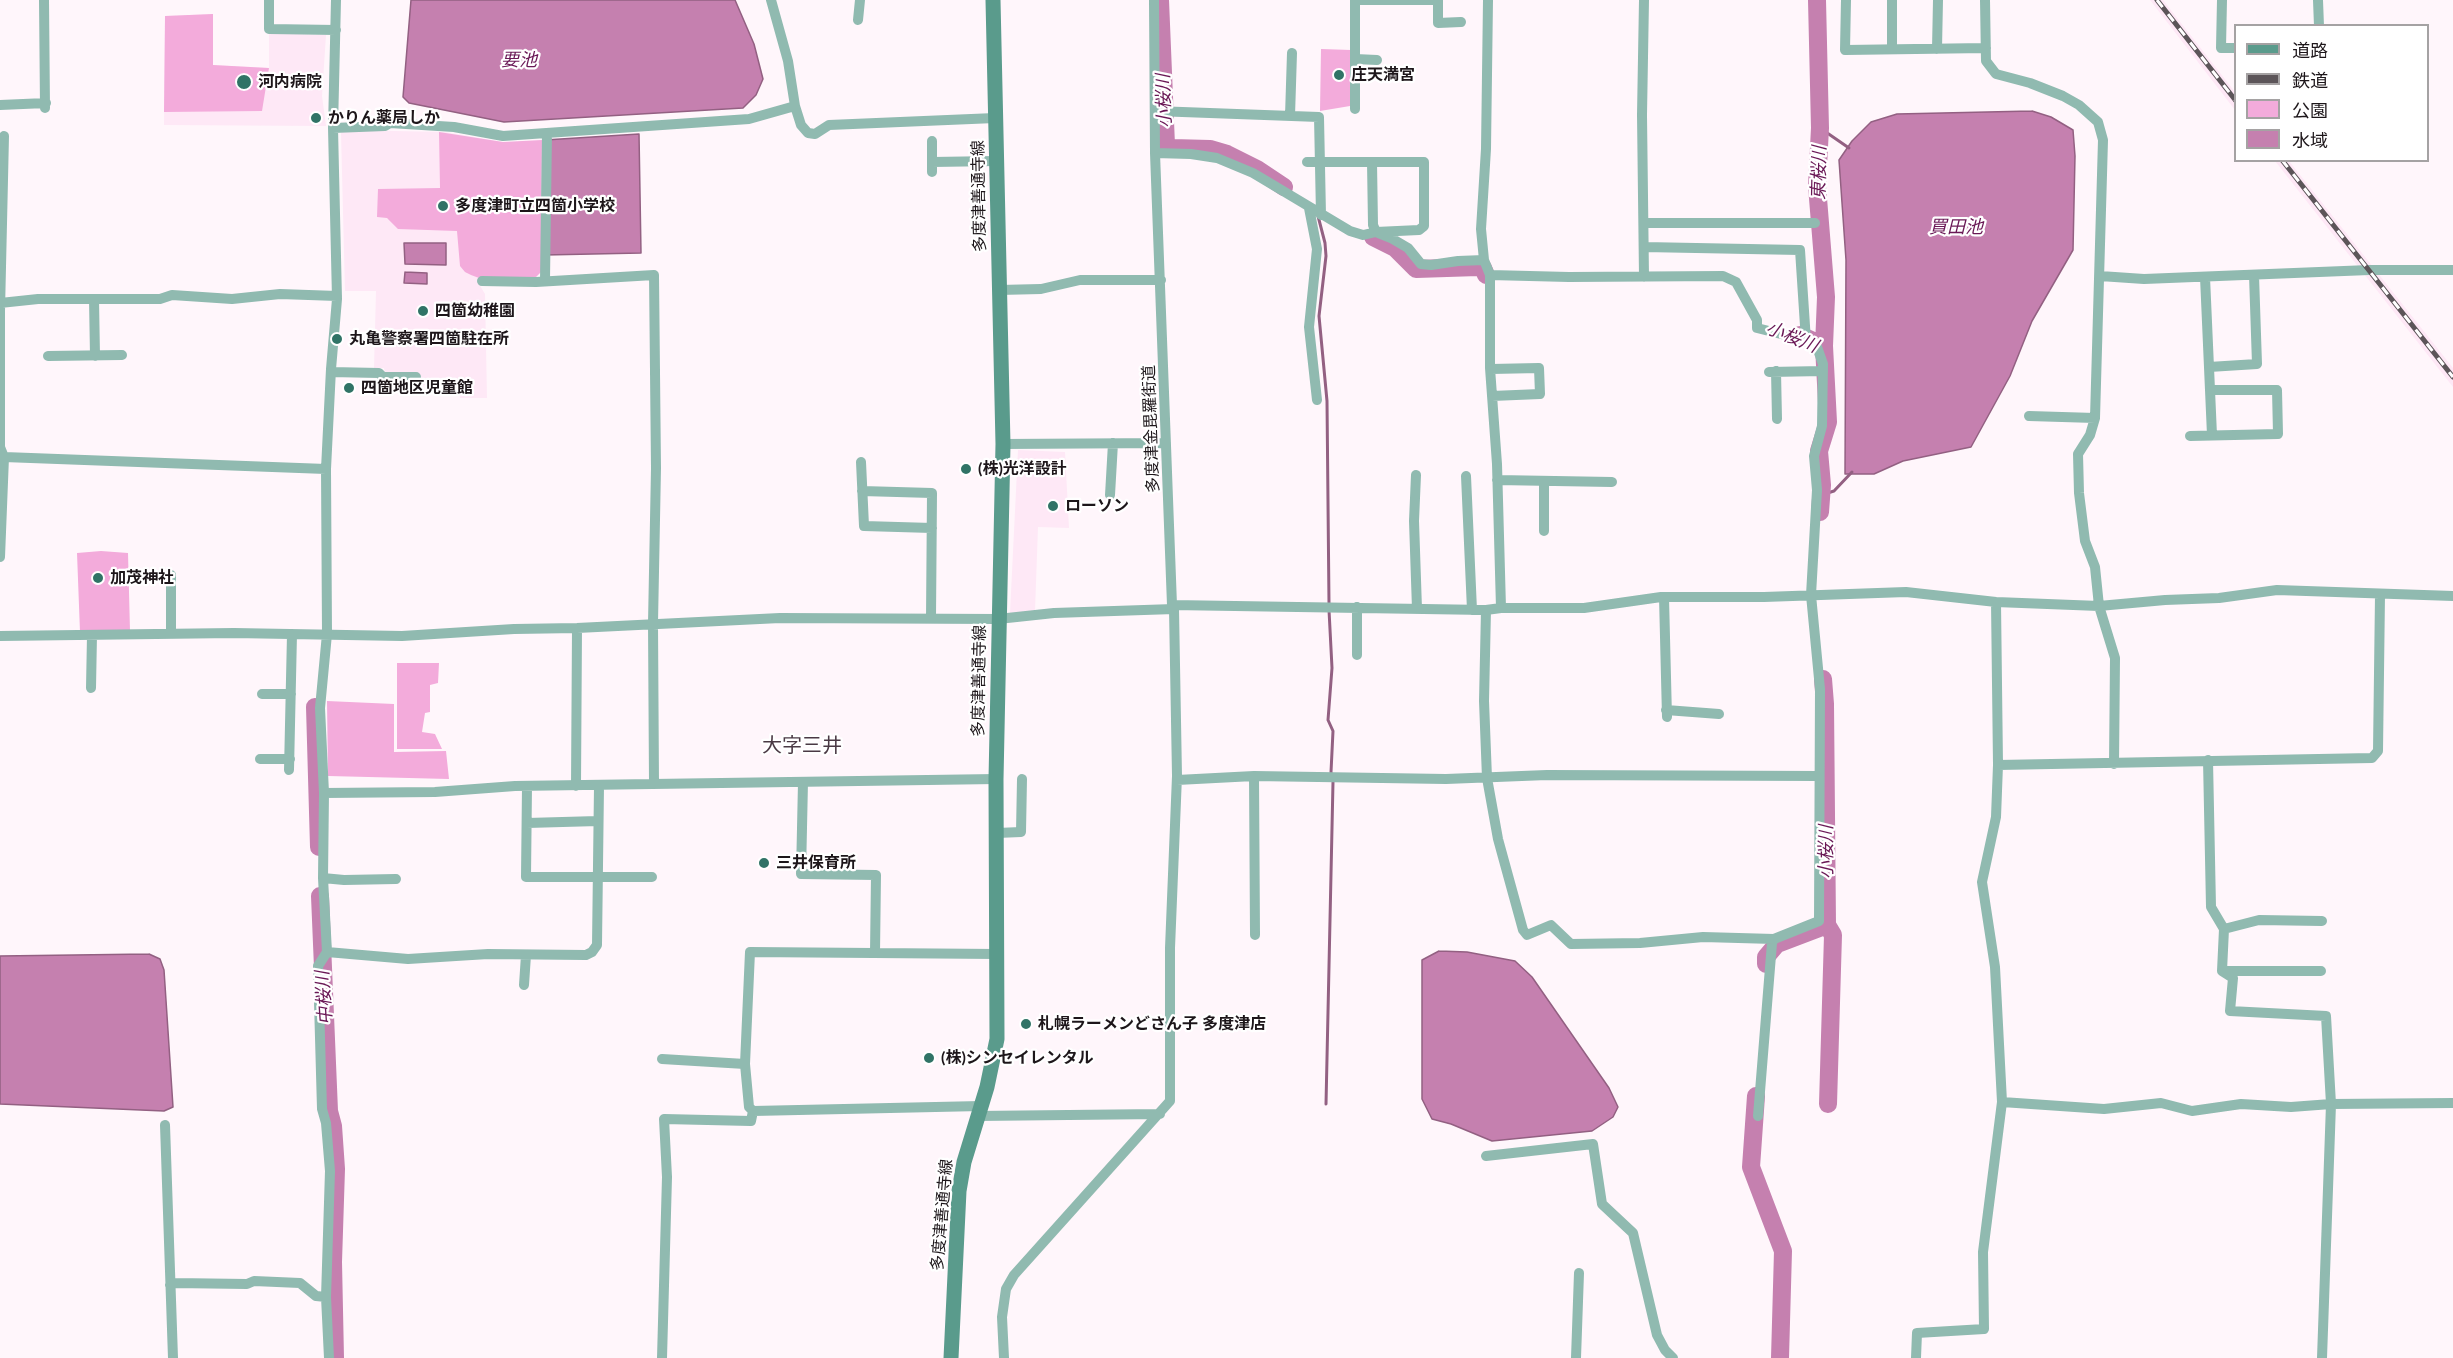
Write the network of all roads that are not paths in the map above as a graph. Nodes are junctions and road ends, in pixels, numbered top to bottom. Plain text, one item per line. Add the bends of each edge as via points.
1 (44, 0) edge
2 (269, 0) edge
3 (336, 0) edge
4 (771, 0) edge
5 (860, 0) edge
6 (993, 0) edge
7 (1154, 0) edge
8 (1355, 0) edge
9 (1438, 0) edge
10 (1488, 0) edge
11 (1644, 0) edge
12 (1846, 0) edge
13 (1892, 0) edge
14 (1938, 0) edge
15 (1985, 0) edge
16 (2222, 0) edge
17 (2318, 0) edge
18 (858, 20) dead end
19 (1461, 22) dead end
20 (2319, 24) edge
21 (336, 30) junction
22 (1986, 48) junction
23 (2234, 48) edge
24 (1892, 49) junction
25 (1937, 49) junction
26 (1292, 53) dead end
27 (1355, 59) junction
28 (1377, 60) dead end
29 (0, 105) edge
30 (795, 106) junction
31 (1355, 109) dead end
32 (1155, 111) junction
33 (1290, 116) junction
34 (995, 118) junction
35 (333, 128) junction
36 (547, 133) junction
37 (4, 136) dead end
38 (932, 141) dead end
39 (1155, 153) junction
40 (996, 161) junction
41 (1307, 162) dead end
42 (1320, 162) junction
43 (1372, 162) junction
44 (1309, 208) junction
45 (1321, 215) junction
46 (1644, 223) junction
47 (1815, 223) dead end
48 (1376, 232) junction
49 (1644, 247) junction
50 (1484, 260) junction
51 (2453, 270) edge
52 (1490, 274) junction
53 (2254, 275) junction
54 (2100, 276) junction
55 (1644, 277) junction
56 (2205, 277) junction
57 (545, 280) junction
58 (1161, 280) junction
59 (482, 282) dead end
60 (999, 290) junction
61 (337, 296) junction
62 (94, 299) junction
63 (0, 303) edge
64 (1806, 338) junction
65 (48, 356) dead end
66 (95, 356) junction
67 (122, 356) dead end
68 (2209, 366) junction
69 (1491, 369) junction
70 (1823, 371) junction
71 (331, 372) junction
72 (416, 377) dead end
73 (2210, 390) junction
74 (1492, 396) junction
75 (1317, 400) dead end
76 (2029, 416) dead end
77 (2095, 418) junction
78 (1777, 419) dead end
79 (2212, 435) junction
80 (2190, 436) dead end
81 (1113, 443) junction
82 (1166, 443) junction
83 (1003, 444) junction
84 (4, 457) junction
85 (861, 462) dead end
86 (326, 469) junction
87 (1416, 475) dead end
88 (1466, 476) dead end
89 (1497, 480) junction
90 (1544, 481) junction
91 (1612, 482) dead end
92 (862, 491) junction
93 (1110, 495) dead end
94 (932, 528) junction
95 (1544, 531) dead end
96 (0, 557) edge
97 (171, 575) dead end
98 (1811, 595) junction
99 (2380, 595) junction
100 (2453, 596) edge
101 (1664, 597) junction
102 (1996, 602) junction
103 (2099, 606) junction
104 (1173, 607) junction
105 (1357, 607) junction
106 (1501, 608) junction
107 (1417, 609) junction
108 (1472, 610) junction
109 (1486, 610) junction
110 (931, 618) junction
111 (998, 619) junction
112 (653, 623) junction
113 (577, 628) junction
114 (171, 634) junction
115 (292, 634) junction
116 (327, 634) junction
117 (92, 635) junction
118 (0, 636) edge
119 (1357, 655) dead end
120 (91, 688) dead end
121 (262, 694) dead end
122 (291, 694) junction
123 (1719, 714) dead end
124 (260, 759) dead end
125 (2208, 760) junction
126 (2114, 764) junction
127 (1998, 765) junction
128 (1254, 776) junction
129 (1819, 776) junction
130 (1487, 778) junction
131 (996, 779) junction
132 (1022, 780) dead end
133 (1178, 780) junction
134 (803, 782) junction
135 (654, 784) junction
136 (527, 786) junction
137 (576, 786) junction
138 (599, 786) junction
139 (324, 793) junction
140 (598, 821) junction
141 (527, 824) junction
142 (997, 833) junction
143 (323, 878) junction
144 (598, 878) junction
145 (652, 878) dead end
146 (396, 879) dead end
147 (2322, 921) dead end
148 (2224, 928) junction
149 (1255, 935) dead end
150 (1772, 945) junction
151 (875, 953) junction
152 (998, 954) junction
153 (526, 955) junction
154 (324, 957) junction
155 (2222, 971) junction
156 (2320, 971) dead end
157 (524, 985) dead end
158 (662, 1059) dead end
159 (745, 1064) junction
160 (2002, 1102) junction
161 (2453, 1103) edge
162 (2331, 1104) junction
163 (753, 1111) junction
164 (979, 1111) junction
165 (1160, 1114) junction
166 (1758, 1116) dead end
167 (165, 1125) dead end
168 (1486, 1156) dead end
169 (1579, 1274) dead end
170 (170, 1285) junction
171 (326, 1297) junction
172 (173, 1358) edge
173 (329, 1358) edge
174 (662, 1358) edge
175 (951, 1358) edge
176 (1004, 1358) edge
177 (1576, 1358) edge
178 (1673, 1358) edge
179 (1916, 1358) edge
180 (2322, 1358) edge

1 - 29 street via 46,105
2 - 21 street via 269,29
3 - 21 street
4 - 30 street via 788,61
5 - 18 street
6 - 34 main road, 多度津善通寺線
7 - 32 street, 多度津金毘羅街道
8 - 9 street
8 - 27 street
9 - 19 street via 1438,23
10 - 50 street via 1481,229
11 - 46 street
12 - 24 street via 1845,50
13 - 24 street
14 - 25 street
15 - 22 street
16 - 23 street via 2221,48
17 - 20 street
21 - 35 street
22 - 25 street
22 - 54 street via 1986,62 1996,74 2063,96 2098,122 2103,140
24 - 25 street
26 - 33 street via 1296,76
27 - 28 street
27 - 31 street
30 - 34 street via 801,125 815,134 829,126
30 - 36 street via 749,119
32 - 33 street
32 - 39 street, 多度津金毘羅街道
33 - 42 street via 1319,117
34 - 40 main road, 多度津善通寺線
35 - 36 street via 390,123 454,127 503,136
35 - 61 street
36 - 57 street
37 - 63 street
38 - 40 street via 932,167
39 - 44 street via 1217,158 1253,173
39 - 58 street, 多度津金毘羅街道
40 - 60 main road, 多度津善通寺線
41 - 42 street
42 - 43 street
42 - 45 street
43 - 48 street
43 - 48 street via 1424,162 1424,226 1419,230
44 - 45 street
44 - 75 street via 1317,249 1309,327
45 - 48 street via 1362,235
46 - 47 street
46 - 49 street
48 - 50 street via 1408,248 1421,264
49 - 55 street
49 - 64 street via 1800,250
50 - 52 street
51 - 53 street
52 - 55 street
52 - 69 street
53 - 56 street
53 - 68 street via 2257,364
54 - 56 street
54 - 77 street
55 - 64 street via 1724,276 1736,282 1757,324
56 - 68 street
57 - 59 street
57 - 112 street via 654,275
58 - 60 street via 1080,280 1041,289
58 - 82 street, 多度津金毘羅街道
60 - 83 main road, 多度津善通寺線
61 - 62 street via 280,294 232,299 172,295 160,299
61 - 71 street
62 - 63 street
62 - 66 street
63 - 84 street via 0,447
64 - 70 street via 1817,347
65 - 66 street
66 - 67 street
68 - 73 street
69 - 74 street
69 - 74 street via 1539,368 1539,394
70 - 78 street via 1773,371
70 - 98 street via 1822,426 1815,456
71 - 72 street
71 - 86 street
73 - 79 street
73 - 79 street via 2277,390 2278,434
74 - 89 street
76 - 77 street via 2053,422
77 - 103 street via 2078,454 2085,541 2095,567
79 - 80 street
81 - 82 street
81 - 83 street
81 - 93 street
82 - 104 street, 多度津金毘羅街道
83 - 111 main road, 多度津善通寺線
84 - 86 street
84 - 96 street
85 - 92 street
86 - 116 street
87 - 107 street
88 - 108 street via 1465,556
89 - 90 street
89 - 106 street
90 - 91 street
90 - 95 street
92 - 94 street via 864,526
92 - 94 street via 932,493
94 - 110 street
97 - 114 street
98 - 101 street
98 - 102 street via 1906,592
98 - 129 street via 1820,689
99 - 100 street
99 - 103 street via 2277,590
99 - 125 street via 2378,751 2372,758
101 - 106 street via 1584,608
101 - 123 street via 1666,714
102 - 103 street
102 - 127 street
103 - 126 street via 2115,658
104 - 105 street
104 - 111 street
104 - 133 street, 多度津金毘羅街道
105 - 107 street
105 - 119 street
106 - 109 street
107 - 108 street
108 - 109 street
109 - 130 street
110 - 111 street
110 - 112 street
111 - 131 main road, 多度津善通寺線
112 - 113 street
112 - 135 street
113 - 116 street via 402,636
113 - 137 street
114 - 115 street
114 - 117 street
115 - 116 street
115 - 122 street
116 - 139 street via 320,708
117 - 118 street
117 - 120 street
121 - 122 street
122 - 124 street via 290,764
125 - 126 street
125 - 148 street via 2211,907
126 - 127 street
127 - 160 street via 1996,817 1982,882 1995,967
128 - 130 street
128 - 133 street
128 - 149 street
129 - 130 street
129 - 150 street via 1819,921
130 - 150 street via 1498,839 1527,935 1551,925 1571,944 1703,937
131 - 134 street
131 - 142 main road, 多度津善通寺線
132 - 142 street via 1021,832
133 - 165 street, 多度津金毘羅街道 via 1170,948 1170,1101
134 - 135 street
134 - 151 street via 801,874 876,875
135 - 138 street
136 - 137 street
136 - 139 street
136 - 141 street
137 - 138 street
138 - 140 street
139 - 143 street
140 - 141 street
140 - 144 street
141 - 144 street via 526,877
142 - 152 main road, 多度津善通寺線
143 - 146 street
143 - 154 street
144 - 145 street
144 - 153 street via 597,945 592,952
147 - 148 street via 2259,920
148 - 155 street
150 - 166 street
151 - 152 street
151 - 159 street via 750,952
152 - 164 main road, 多度津善通寺線 via 997,1039
153 - 154 street
153 - 157 street
154 - 171 street via 318,966 322,1108 330,1171
155 - 156 street
155 - 162 street via 2233,978 2230,1011 2326,1016
158 - 159 street
159 - 163 street via 749,1107
160 - 162 street via 2104,1109 2161,1103 2192,1111 2241,1104
160 - 179 street via 1983,1252 1984,1329 1917,1333
161 - 162 street
162 - 180 street
163 - 164 street
163 - 174 street via 751,1121 664,1119 667,1177
164 - 165 street
164 - 175 main road, 多度津善通寺線 via 959,1191
165 - 176 street via 1014,1275 1006,1289 1002,1317
167 - 170 street
168 - 178 street via 1593,1144 1602,1204 1633,1233 1657,1335
169 - 177 street
170 - 171 street via 300,1283 312,1294
170 - 172 street
171 - 173 street

